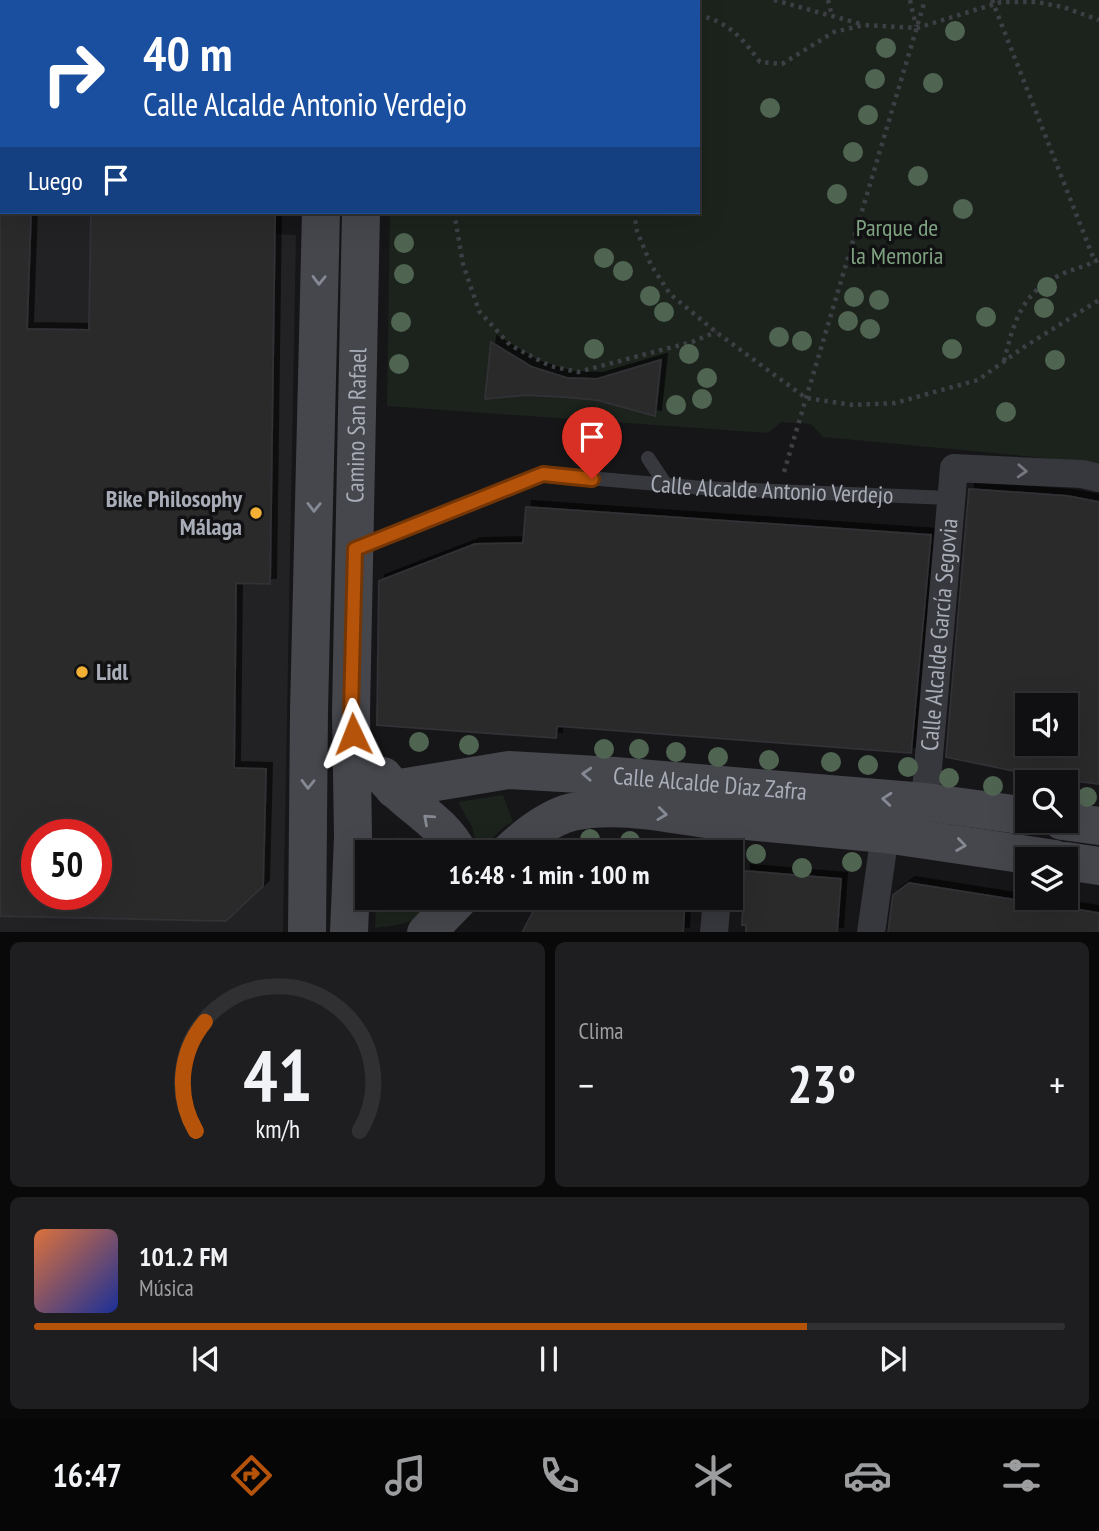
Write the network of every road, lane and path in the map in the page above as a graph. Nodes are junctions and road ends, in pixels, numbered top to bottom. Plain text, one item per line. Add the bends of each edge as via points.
1 (774, 0) edge
2 (828, 0) edge
3 (909, 0) edge
4 (925, 0) edge
5 (993, 2) edge
6 (700, 15) edge
7 (832, 16) junction
8 (1099, 20) edge
9 (864, 25) junction
10 (917, 28) junction
11 (321, 214) edge
12 (361, 214) edge
13 (453, 214) edge
14 (634, 214) edge
15 (1097, 261) edge
16 (1099, 300) edge
17 (716, 332) junction
18 (1003, 362) junction
19 (806, 398) junction
20 (648, 458) dead end
21 (1099, 478) edge
22 (666, 485) junction
23 (779, 490) junction
24 (950, 498) junction
25 (355, 549) junction
26 (353, 734) junction
27 (394, 789) junction
28 (925, 802) junction
29 (1015, 814) edge
30 (1078, 823) edge
31 (1099, 826) edge
32 (885, 834) junction
33 (723, 836) edge
34 (353, 837) junction
35 (449, 840) edge
36 (522, 840) edge
37 (1015, 853) edge
38 (1078, 863) edge
39 (1099, 866) edge
40 (307, 892) junction
41 (448, 910) edge
42 (716, 910) edge
43 (278, 932) edge
44 (307, 932) edge
45 (349, 932) edge
46 (427, 932) edge
47 (714, 932) edge
48 (871, 932) edge

1 - 7 path
2 - 7 path
3 - 10 path
4 - 10 path
5 - 8 path via 1037,2
5 - 10 path
5 - 15 path
6 - 9 path via 739,35 760,62 782,64 834,32
7 - 9 path
9 - 10 path
10 - 19 path
11 -> 40 main road, Camino San Rafael
12 - 25 main road, Camino San Rafael
13 - 17 path via 463,264 480,311 510,345 550,366 578,372
14 - 17 path via 646,254 670,294
15 - 18 path via 1056,276 1030,294 1013,324
16 - 18 path
17 - 19 path
18 - 19 path via 978,380 895,403 853,405
19 - 23 path
20 - 22 lane
24 -> 21 street, Calle Alcalde García Segovia via 954,468
22 - 23 lane, Calle Alcalde Antonio Verdejo
22 - 25 lane, Calle Alcalde Antonio Verdejo via 543,474 421,516
23 - 24 lane, Calle Alcalde Antonio Verdejo
24 - 28 street, Calle Alcalde García Segovia
25 - 26 main road, Camino San Rafael
26 - 27 main road
26 - 34 main road, Camino San Rafael
28 -> 27 main road, Calle Alcalde Díaz Zafra via 509,770
27 - 34 main road
35 -> 27 main road
28 - 29 main road, Calle Alcalde Díaz Zafra
30 - 31 main road
32 - 33 main road, Calle Alcalde Díaz Zafra
32 -> 37 main road, Calle Alcalde Díaz Zafra
32 - 48 street
36 -> 33 main road, Calle Alcalde Díaz Zafra via 571,812 618,808 713,820
34 - 40 main road
34 - 45 main road, Camino San Rafael
38 - 39 main road
40 - 43 main road
40 - 44 main road, Camino San Rafael
41 - 46 main road
42 - 47 street

